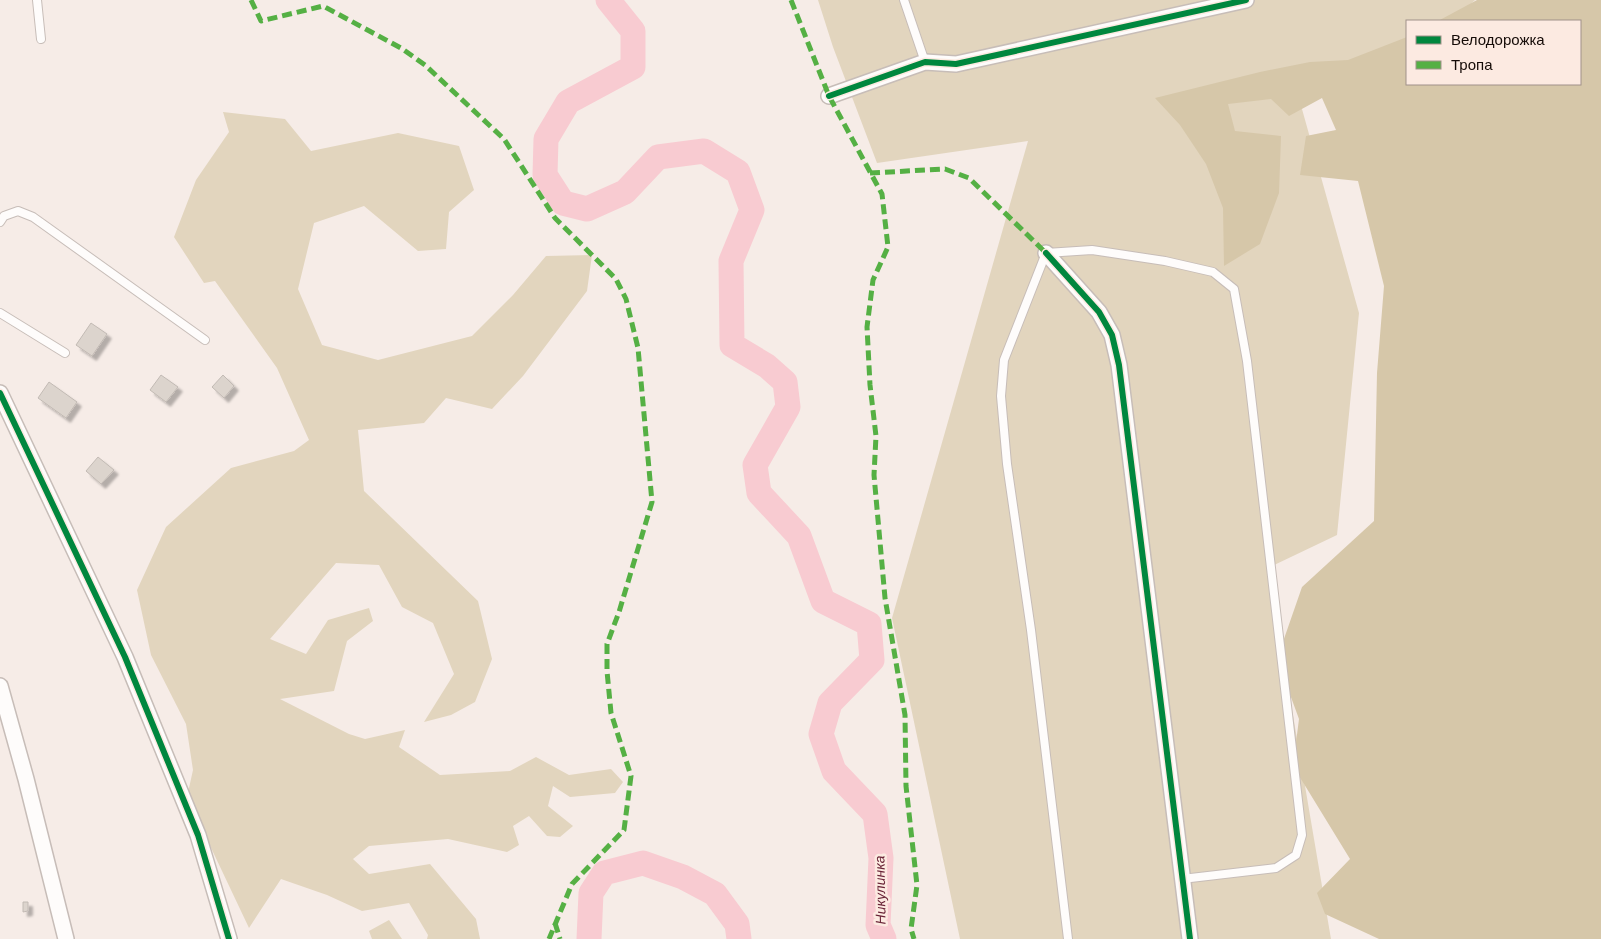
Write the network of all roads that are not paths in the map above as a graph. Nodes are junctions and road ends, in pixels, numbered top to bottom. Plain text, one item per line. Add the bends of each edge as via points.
1 (37, 0) edge
2 (904, 0) edge
3 (1246, 0) edge
4 (41, 39) dead end
5 (924, 62) junction
6 (829, 96) dead end
7 (0, 222) edge
8 (1046, 254) junction
9 (0, 312) edge
10 (205, 340) dead end
11 (65, 353) dead end
12 (0, 393) edge
13 (0, 686) edge
14 (1182, 879) junction
15 (66, 939) edge
16 (229, 939) edge
17 (1068, 939) edge
18 (1190, 939) edge

1 - 4 lane
2 - 5 lane
3 - 5 street via 956,64
5 - 6 street
7 - 10 lane via 4,216 18,211 33,217
8 - 14 street via 1099,312 1112,335 1119,365
8 - 14 lane via 1092,250 1166,261 1213,272 1234,289 1248,371 1302,835 1296,855 1276,868
8 - 17 lane via 1004,360 1001,396
9 - 11 lane
12 - 16 street via 125,657 198,835
13 - 15 street
14 - 18 street

